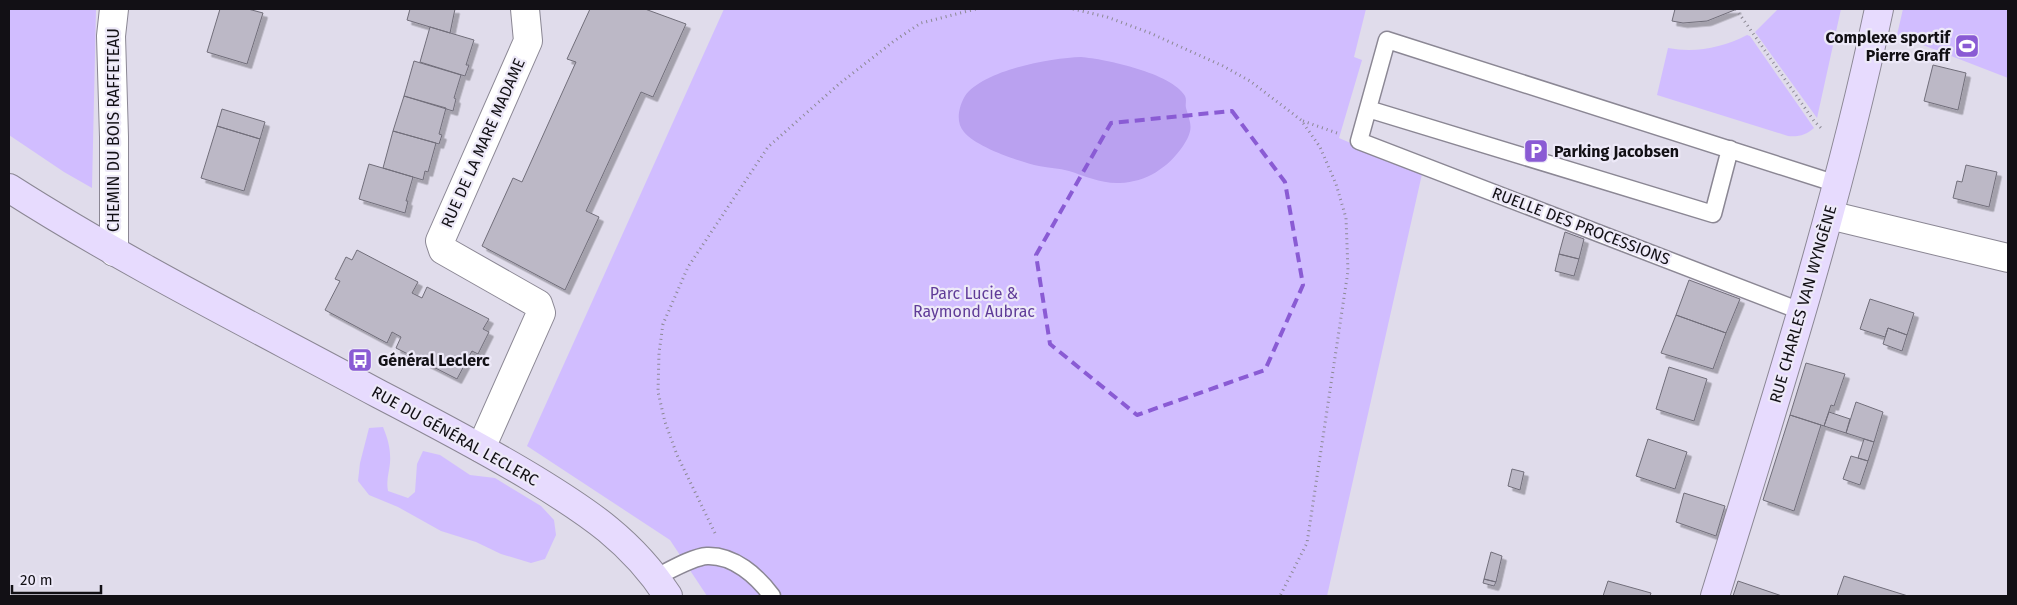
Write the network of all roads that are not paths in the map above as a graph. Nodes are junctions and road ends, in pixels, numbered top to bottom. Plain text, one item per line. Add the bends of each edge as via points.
1 (114, 9) edge
2 (525, 9) edge
3 (1879, 9) edge
4 (1368, 109) junction
5 (1730, 149) junction
6 (1837, 184) junction
7 (9, 188) edge
8 (1829, 215) junction
9 (114, 252) junction
10 (2008, 258) edge
11 (1803, 312) junction
12 (481, 448) junction
13 (662, 587) edge
14 (772, 596) edge
15 (1715, 596) edge

1 - 9 street, CHEMIN DU BOIS RAFFETEAU via 111,36
2 - 12 street, RUE DE LA MARE MADAME via 528,41 440,241 443,250 541,308
3 - 6 main road, RUE CHARLES VAN WYNGÈNE via 1861,96
4 - 5 lane via 1713,214
4 - 5 lane via 1387,40
4 - 11 lane, RUELLE DES PROCESSIONS via 1359,141
5 - 6 lane
6 - 8 main road, RUE CHARLES VAN WYNGÈNE
7 - 9 main road, RUE DU GÉNÉRAL LECLERC
8 - 10 street
8 - 11 main road, RUE CHARLES VAN WYNGÈNE
9 - 12 main road, RUE DU GÉNÉRAL LECLERC
11 - 15 main road, RUE CHARLES VAN WYNGÈNE
12 - 13 main road, RUE DU GÉNÉRAL LECLERC via 600,521 633,550
13 - 14 lane via 706,556 728,559 747,570

